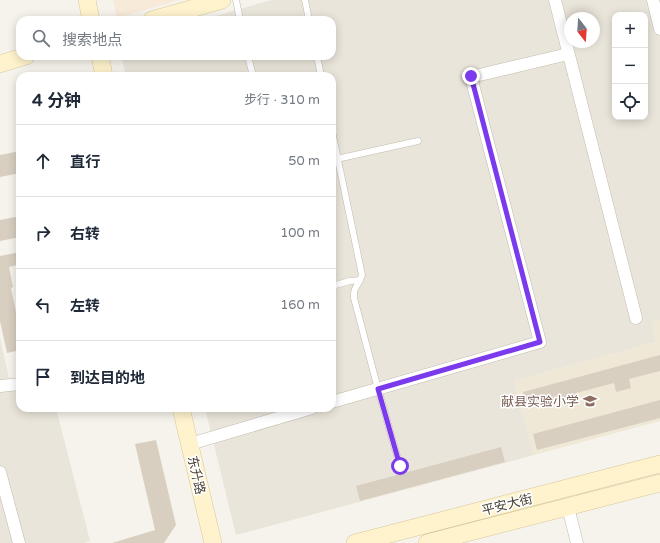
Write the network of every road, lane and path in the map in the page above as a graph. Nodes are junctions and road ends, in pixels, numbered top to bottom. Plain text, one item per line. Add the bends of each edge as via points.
1 (87, 0) edge
2 (222, 0) edge
3 (236, 0) edge
4 (305, 0) edge
5 (555, 0) edge
6 (653, 0) edge
7 (90, 16) edge
8 (166, 16) edge
9 (239, 16) edge
10 (308, 16) edge
11 (660, 29) edge
12 (568, 54) junction
13 (16, 59) edge
14 (101, 60) edge
15 (249, 60) edge
16 (318, 60) edge
17 (0, 64) edge
18 (103, 72) edge
19 (252, 72) edge
20 (320, 72) edge
21 (418, 141) dead end
22 (336, 159) edge
23 (336, 163) edge
24 (360, 280) junction
25 (336, 285) edge
26 (636, 318) dead end
27 (16, 384) edge
28 (0, 386) edge
29 (378, 389) junction
30 (336, 401) edge
31 (182, 412) edge
32 (298, 412) edge
33 (190, 444) junction
34 (660, 464) edge
35 (400, 466) dead end
36 (0, 472) edge
37 (660, 483) edge
38 (568, 507) junction
39 (19, 543) edge
40 (213, 543) edge
41 (355, 543) edge
42 (427, 543) edge
43 (578, 543) edge

1 - 7 main road
2 - 8 main road
3 - 9 lane
4 - 10 lane
5 - 12 street
6 - 11 street
12 - 26 street
12 - 29 street via 471,76 540,342
13 - 17 main road
14 - 18 main road
15 - 19 lane
16 - 20 lane
21 - 22 lane
23 - 24 lane via 362,275
24 - 25 lane
24 - 29 lane via 354,290 354,298
27 - 28 street
29 - 30 street
29 - 35 lane
31 - 33 main road, 东升路
32 - 33 street
33 - 40 main road, 东升路
34 - 41 main road, 平安大街
36 - 39 street
37 - 38 main road, 平安大街
38 - 42 main road, 平安大街
38 - 43 street

